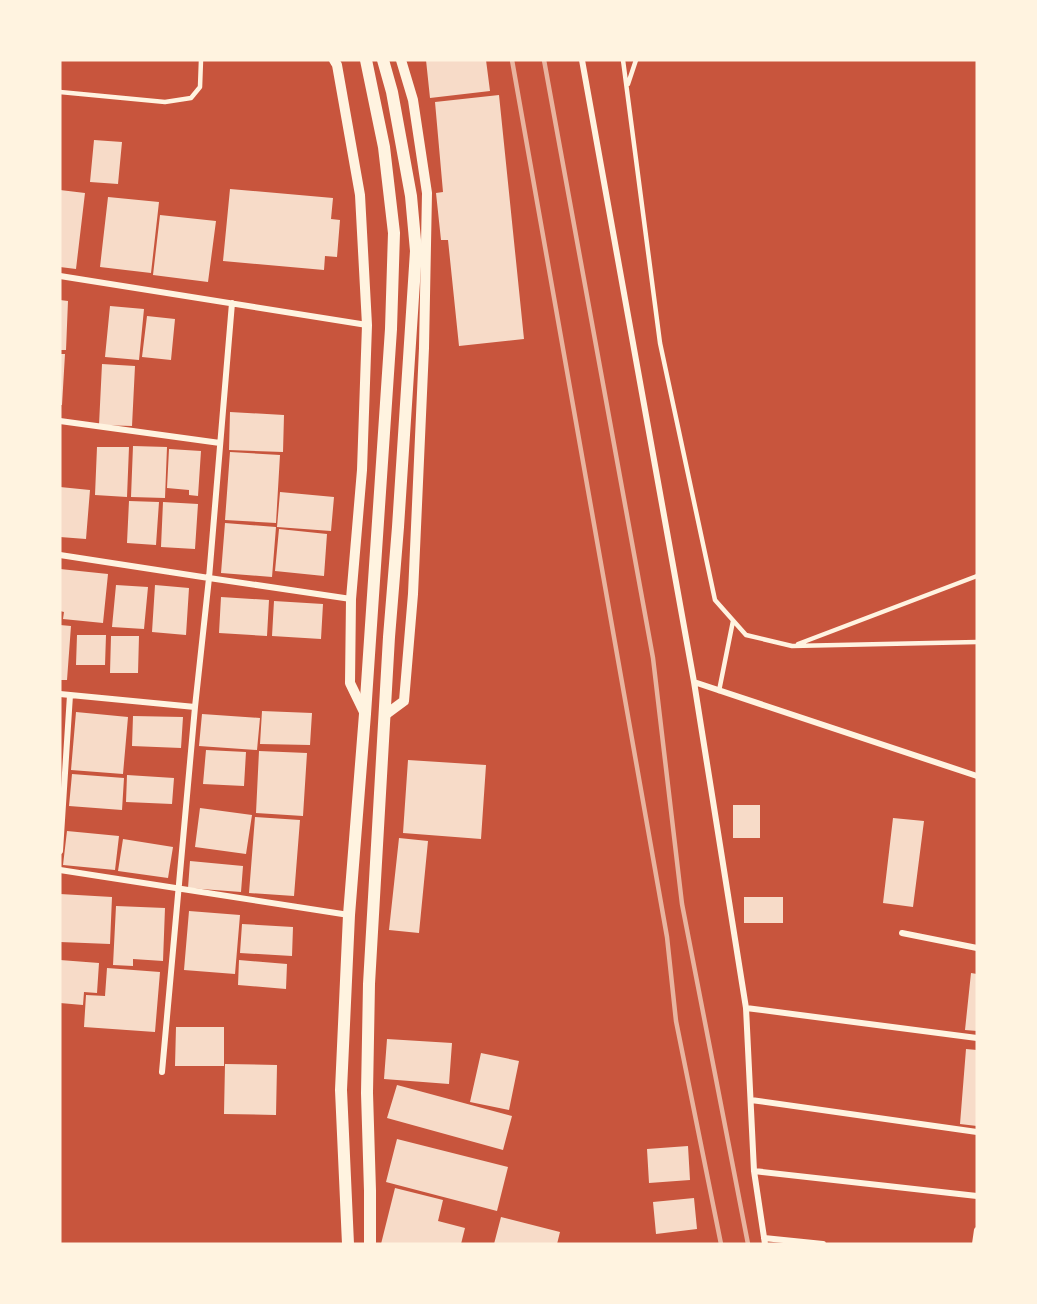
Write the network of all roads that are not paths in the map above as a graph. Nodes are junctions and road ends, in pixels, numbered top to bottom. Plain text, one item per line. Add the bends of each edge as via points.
1 (201, 60) edge
2 (334, 60) edge
3 (366, 60) edge
4 (383, 60) edge
5 (401, 60) edge
6 (582, 60) edge
7 (623, 60) edge
8 (636, 60) edge
9 (627, 86) junction
10 (60, 92) edge
11 (60, 276) edge
12 (232, 303) junction
13 (367, 325) junction
14 (60, 421) edge
15 (220, 443) junction
16 (60, 555) edge
17 (977, 576) edge
18 (209, 578) junction
19 (351, 599) junction
20 (733, 621) junction
21 (977, 642) edge
22 (792, 646) junction
23 (694, 682) junction
24 (719, 690) junction
25 (60, 694) edge
26 (70, 695) junction
27 (195, 707) junction
28 (365, 714) junction
29 (385, 715) junction
30 (977, 776) edge
31 (60, 851) edge
32 (60, 870) edge
33 (178, 889) junction
34 (349, 915) junction
35 (902, 933) dead end
36 (977, 948) edge
37 (746, 1008) junction
38 (977, 1038) edge
39 (162, 1072) dead end
40 (751, 1100) junction
41 (977, 1132) edge
42 (754, 1171) junction
43 (977, 1196) edge
44 (977, 1230) edge
45 (765, 1241) edge
46 (348, 1244) edge
47 (370, 1244) edge
48 (823, 1244) edge
49 (975, 1244) edge

1 - 10 lane via 200,87 191,98 165,102
2 - 13 street via 360,195
3 - 28 main road via 384,147 394,233
4 - 29 main road via 411,196 416,251
5 - 29 street via 413,100 427,194 424,336 413,594 404,701
6 - 23 street
7 - 9 lane
8 - 9 lane
9 - 20 lane via 660,343 715,600
11 - 12 street
12 - 13 street
12 - 15 street
13 - 19 street via 362,470
14 - 15 street
15 - 18 street
16 - 18 street
17 - 22 lane
18 - 19 street
18 - 27 street
19 - 28 street via 350,683
20 - 22 lane via 746,635
20 - 24 lane
21 - 22 lane
23 - 24 street
23 - 37 street
24 - 30 street
25 - 26 street
26 - 27 street
26 - 31 street
27 - 33 street
28 - 34 main road
29 - 47 main road via 369,984
32 - 33 street
33 - 34 street
33 - 39 street
34 - 46 main road via 341,1090
35 - 36 street
37 - 38 street
37 - 40 street
40 - 41 street
40 - 42 street
42 - 43 street
42 - 45 street
44 - 49 street
45 - 48 street

